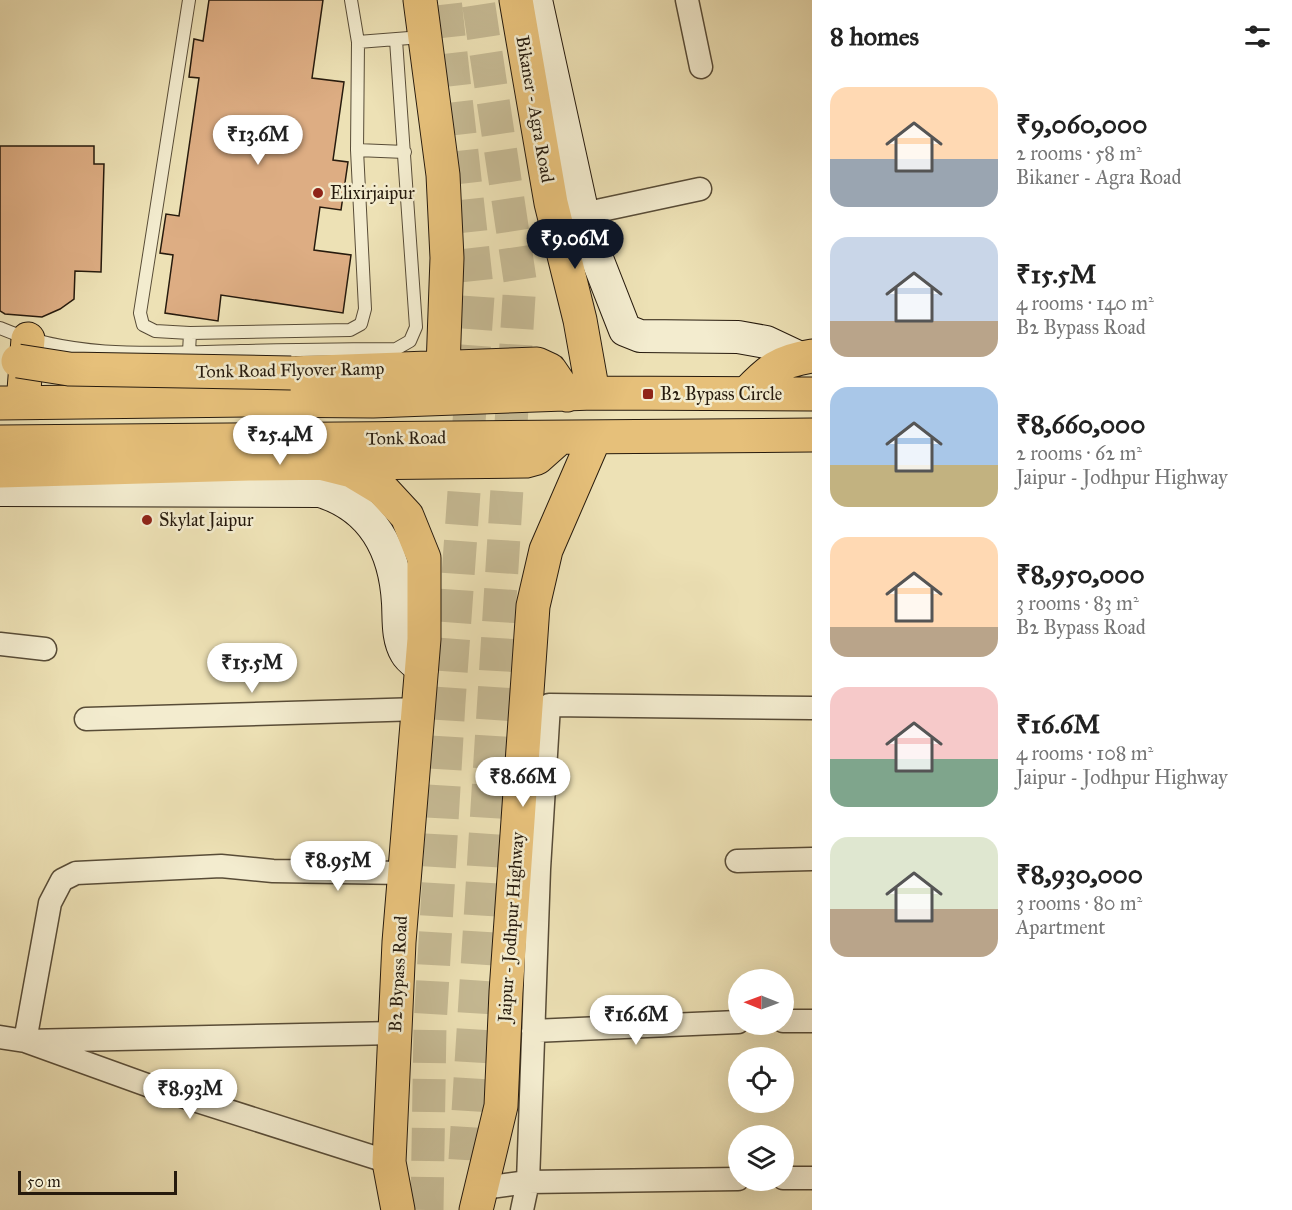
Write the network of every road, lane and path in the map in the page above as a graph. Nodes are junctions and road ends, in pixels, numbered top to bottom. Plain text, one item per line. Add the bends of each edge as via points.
1 (189, 0) edge
2 (351, 0) edge
3 (420, 0) edge
4 (516, 0) edge
5 (536, 0) edge
6 (687, 0) edge
7 (410, 38) junction
8 (358, 42) junction
9 (701, 67) dead end
10 (357, 150) junction
11 (405, 152) junction
12 (700, 189) dead end
13 (583, 214) junction
14 (190, 333) junction
15 (245, 333) junction
16 (9, 340) edge
17 (246, 351) junction
18 (189, 352) junction
19 (806, 357) edge
20 (442, 367) junction
21 (747, 393) junction
22 (580, 394) junction
23 (812, 394) edge
24 (8, 398) edge
25 (812, 435) edge
26 (596, 437) junction
27 (558, 439) junction
28 (0, 442) edge
29 (324, 464) junction
30 (0, 471) edge
31 (0, 490) edge
32 (0, 644) edge
33 (45, 649) dead end
34 (422, 669) junction
35 (812, 708) edge
36 (420, 709) junction
37 (86, 719) dead end
38 (812, 859) edge
39 (737, 861) dead end
40 (405, 873) junction
41 (794, 1021) edge
42 (812, 1021) edge
43 (728, 1022) edge
44 (534, 1031) junction
45 (395, 1033) junction
46 (0, 1037) edge
47 (25, 1041) junction
48 (465, 1160) tunnel mouth
49 (389, 1162) junction
50 (794, 1178) edge
51 (812, 1178) edge
52 (728, 1179) edge
53 (528, 1182) junction
54 (473, 1203) edge
55 (398, 1210) edge
56 (522, 1210) edge

1 - 14 lane via 140,313 143,325 155,331
2 - 8 lane
3 - 7 main road
4 - 22 main road, Bikaner - Agra Road via 551,203 580,320
5 - 13 street
6 - 9 street
7 - 8 lane
7 - 11 lane
7 - 20 main road via 443,175 447,258
8 - 10 lane
10 - 11 lane
10 - 15 lane via 364,309 361,324 350,330
11 - 17 lane via 416,327 410,341 396,349
12 - 13 street
13 - 19 street via 625,330 640,336 738,337 766,342
14 - 15 lane
14 - 18 lane
15 - 17 lane
16 - 18 lane via 126,353
16 - 20 main road, Tonk Road Flyover Ramp, bridge via 18,361 69,369 291,373
16 - 24 main road
17 - 18 lane
19 - 21 main road via 771,368
20 - 22 main road, Tonk Road Flyover Ramp via 537,364
21 - 22 main road, Tonk Road
21 - 23 main road, Tonk Road
22 - 24 main road, Tonk Road via 373,401
25 - 26 main road, Tonk Road
26 - 27 main road, Tonk Road
26 - 54 main road, Jaipur - Jodhpur Highway via 546,550 533,606 501,1107
27 - 28 main road, Tonk Road
27 - 29 main road via 537,458 526,461
29 - 30 main road
29 - 34 main road, B2 Bypass Road via 352,471 382,489 407,516 424,558
31 - 34 street via 320,491 337,496 369,519 386,546 397,586 402,644
32 - 33 street
34 - 36 main road, B2 Bypass Road
35 - 44 street via 549,705
36 - 37 street
36 - 40 main road, B2 Bypass Road
38 - 39 street
40 - 45 main road, B2 Bypass Road
40 - 47 street via 273,871 221,866 76,873 62,880 50,903
41 - 42 street
43 - 44 street
44 - 53 street
45 - 47 street
45 - 49 main road, B2 Bypass Road
46 - 47 street
47 - 49 street via 180,1096
48 - 54 main road
49 - 55 main road, B2 Bypass Road
50 - 51 street
52 - 53 street
53 - 54 street
53 - 56 street

